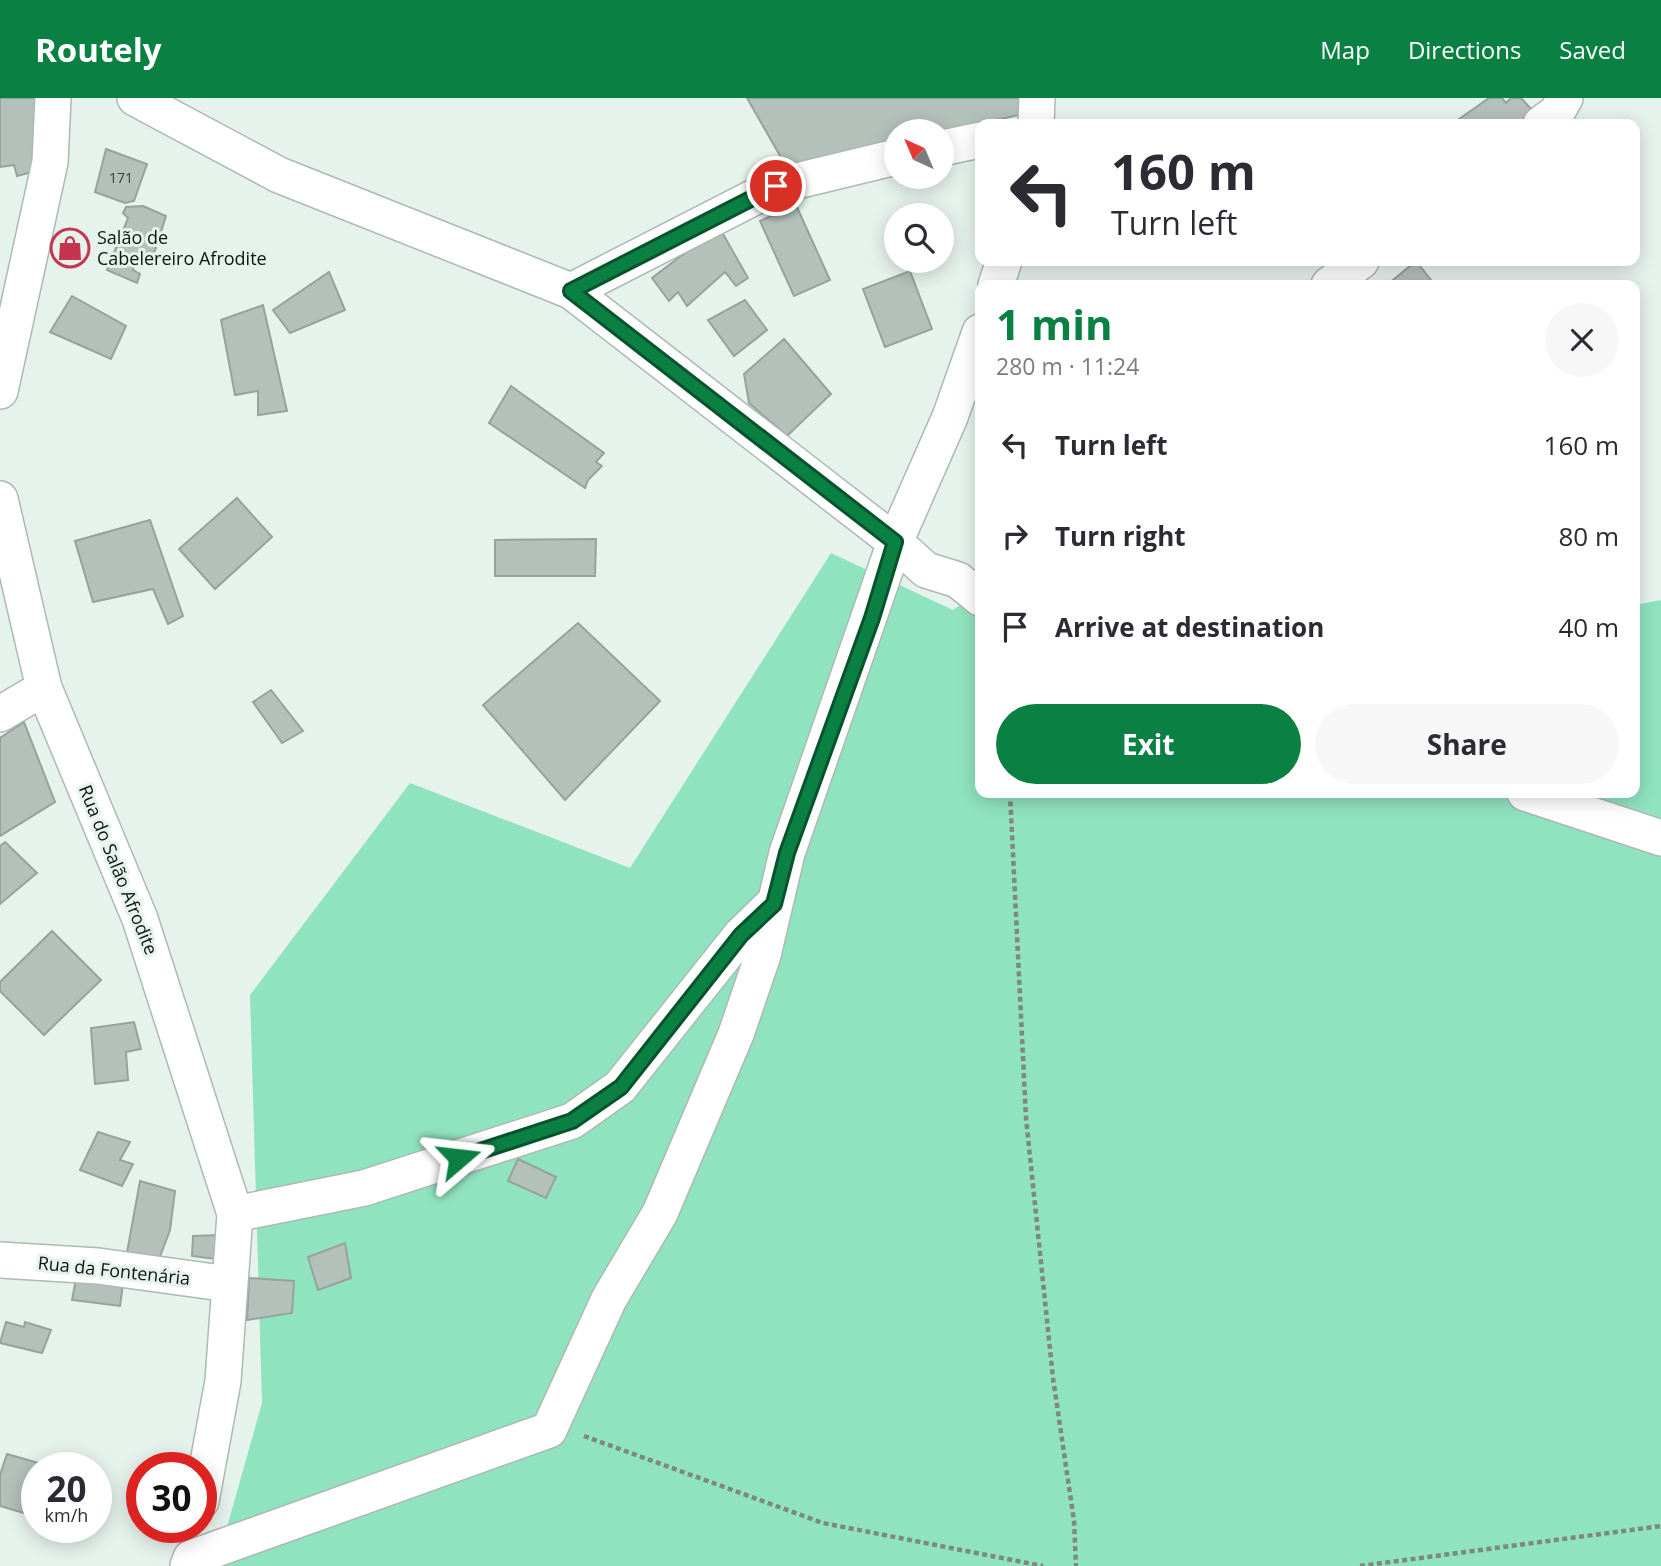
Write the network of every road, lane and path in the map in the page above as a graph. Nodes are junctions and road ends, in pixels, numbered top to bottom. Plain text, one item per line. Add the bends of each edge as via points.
1 (53, 98) edge
2 (135, 98) edge
3 (1037, 98) edge
4 (1564, 98) edge
5 (1036, 119) edge
6 (1548, 119) edge
7 (975, 140) edge
8 (954, 145) edge
9 (884, 160) edge
10 (1355, 266) edge
11 (1336, 280) edge
12 (571, 291) junction
13 (975, 346) edge
14 (0, 391) edge
15 (0, 499) edge
16 (895, 542) junction
17 (973, 582) edge
18 (44, 688) junction
19 (0, 715) edge
20 (1010, 798) edge
21 (1540, 798) edge
22 (1661, 838) edge
23 (774, 904) junction
24 (235, 1214) junction
25 (0, 1260) edge
26 (229, 1283) junction
27 (549, 1430) junction
28 (210, 1452) edge
29 (1661, 1527) edge
30 (192, 1551) edge
31 (1043, 1566) edge
32 (1076, 1566) edge
33 (1360, 1566) edge

1 - 14 street via 50,162
2 - 12 street via 279,174
3 - 5 street
4 - 6 street
7 - 8 street
9 - 12 street via 776,186
10 - 11 street
12 - 16 street
13 - 16 street via 950,417
15 - 18 street, Rua do Salão Afrodite
16 - 17 street via 926,570
16 - 23 street via 787,853
18 - 19 street
18 - 24 street, Rua do Salão Afrodite via 140,919
20 - 32 path via 1026,1118
21 - 22 street
23 - 24 street via 741,935 621,1087 572,1121 364,1188
23 - 27 street via 748,1001 703,1115 660,1213 609,1298
24 - 26 street, Rua do Salão Afrodite
25 - 26 street, Rua da Fontenária via 98,1266
26 - 28 street, Rua do Salão Afrodite via 223,1381
27 - 30 street
27 - 31 path via 562,1428 823,1523
29 - 33 path

